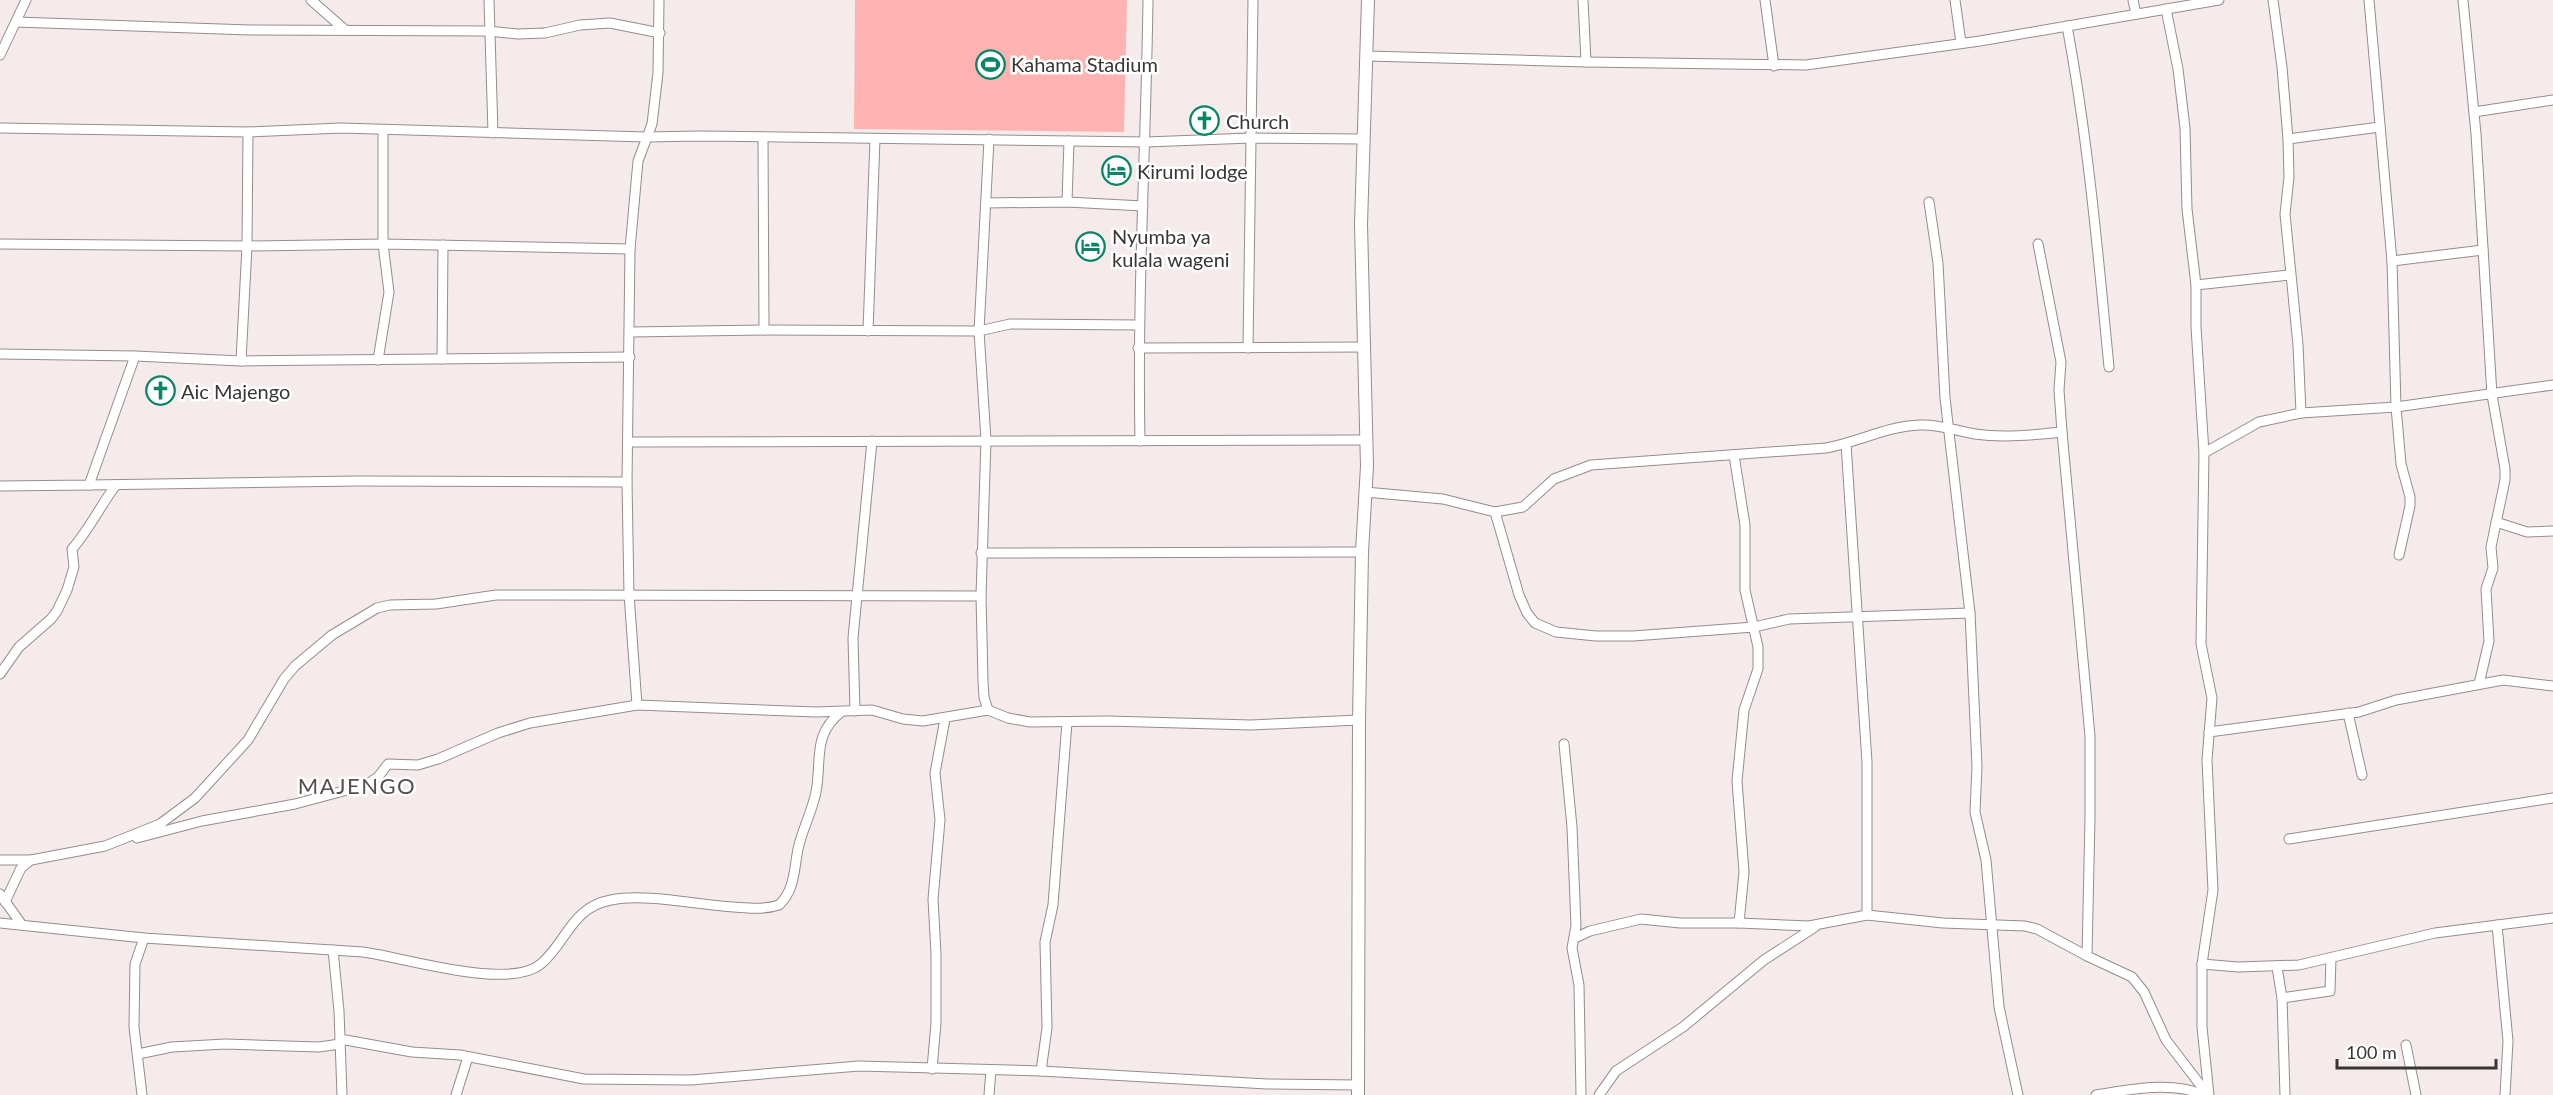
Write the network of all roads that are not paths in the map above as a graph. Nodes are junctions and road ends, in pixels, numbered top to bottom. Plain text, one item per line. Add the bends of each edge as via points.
1 (26, 0) edge
2 (311, 0) edge
3 (489, 0) edge
4 (658, 0) edge
5 (1148, 0) edge
6 (1253, 0) edge
7 (1368, 0) edge
8 (1583, 0) edge
9 (1765, 0) edge
10 (1955, 0) edge
11 (2133, 0) edge
12 (2219, 0) edge
13 (2273, 0) edge
14 (2369, 0) edge
15 (2463, 0) edge
16 (2166, 9) junction
17 (2136, 14) junction
18 (16, 22) junction
19 (2067, 26) junction
20 (344, 29) junction
21 (488, 31) junction
22 (660, 33) junction
23 (1961, 43) junction
24 (0, 55) edge
25 (1366, 56) junction
26 (1586, 62) junction
27 (1774, 66) junction
28 (2553, 100) edge
29 (2474, 112) junction
30 (2380, 127) junction
31 (0, 128) edge
32 (383, 130) junction
33 (248, 132) junction
34 (493, 133) junction
35 (646, 137) junction
36 (763, 137) junction
37 (1251, 138) junction
38 (875, 139) junction
39 (1363, 139) junction
40 (2288, 139) junction
41 (989, 140) junction
42 (1070, 141) junction
43 (1146, 142) junction
44 (1067, 202) junction
45 (1929, 202) dead end
46 (986, 203) junction
47 (1143, 206) junction
48 (0, 244) edge
49 (383, 244) junction
50 (2038, 244) dead end
51 (443, 245) junction
52 (247, 246) junction
53 (630, 249) junction
54 (2483, 250) junction
55 (2392, 261) junction
56 (2289, 274) junction
57 (2196, 285) junction
58 (1139, 325) junction
59 (764, 330) junction
60 (868, 331) junction
61 (980, 331) junction
62 (630, 332) junction
63 (1365, 347) junction
64 (1138, 348) junction
65 (1248, 348) junction
66 (0, 354) edge
67 (135, 356) junction
68 (630, 357) junction
69 (442, 359) junction
70 (378, 360) junction
71 (241, 362) junction
72 (2109, 367) dead end
73 (2553, 385) edge
74 (2492, 395) junction
75 (2396, 407) junction
76 (2301, 413) junction
77 (1948, 427) junction
78 (2062, 432) junction
79 (986, 440) junction
80 (1366, 440) junction
81 (872, 441) junction
82 (1140, 441) junction
83 (629, 442) junction
84 (1846, 444) junction
85 (2205, 453) junction
86 (1734, 455) junction
87 (627, 482) junction
88 (116, 484) junction
89 (89, 485) junction
90 (0, 486) edge
91 (1365, 492) junction
92 (1495, 512) junction
93 (2496, 522) junction
94 (2553, 531) edge
95 (1362, 552) junction
96 (981, 554) junction
97 (2399, 555) dead end
98 (629, 594) junction
99 (857, 595) junction
100 (981, 596) junction
101 (1970, 613) junction
102 (1856, 618) junction
103 (1754, 627) junction
104 (0, 674) edge
105 (2480, 684) junction
106 (2553, 686) edge
107 (637, 705) junction
108 (988, 710) junction
109 (855, 711) junction
110 (841, 712) junction
111 (2348, 713) junction
112 (945, 719) junction
113 (1359, 720) junction
114 (1067, 722) junction
115 (2209, 732) junction
116 (1564, 744) dead end
117 (2362, 775) dead end
118 (2553, 798) edge
119 (2289, 839) dead end
120 (105, 846) junction
121 (0, 860) edge
122 (31, 860) junction
123 (2, 898) edge
124 (1867, 915) junction
125 (2553, 918) edge
126 (0, 923) edge
127 (1739, 923) junction
128 (1993, 924) junction
129 (22, 925) junction
130 (1817, 925) junction
131 (2496, 925) junction
132 (144, 938) junction
133 (1575, 938) junction
134 (333, 950) junction
135 (2087, 956) junction
136 (2331, 958) junction
137 (2202, 964) junction
138 (2277, 967) junction
139 (2282, 998) junction
140 (340, 1042) junction
141 (2406, 1045) dead end
142 (138, 1054) junction
143 (468, 1057) junction
144 (932, 1069) junction
145 (991, 1070) junction
146 (1041, 1071) junction
147 (1267, 1084) junction
148 (1358, 1090) edge
149 (142, 1095) edge
150 (342, 1095) edge
151 (456, 1095) edge
152 (989, 1095) edge
153 (1266, 1095) edge
154 (1581, 1095) edge
155 (1599, 1095) edge
156 (2018, 1095) edge
157 (2096, 1095) edge
158 (2207, 1095) edge
159 (2285, 1095) edge
160 (2416, 1095) edge
161 (2505, 1095) edge

1 - 18 street
2 - 20 street
3 - 21 street
4 - 22 street
5 - 43 street
6 - 37 street
7 - 25 street
8 - 26 street
9 - 27 street
10 - 23 street
11 - 17 street
12 - 16 street
13 - 40 street
14 - 30 street
15 - 29 street
16 - 17 street
16 - 57 street via 2185,128 2187,209
17 - 19 street
18 - 20 street via 250,30
18 - 24 street
19 - 23 street
19 - 72 street via 2080,95
20 - 21 street
21 - 22 street via 545,33 610,23
21 - 34 street
22 - 35 street via 652,124
23 - 27 street
25 - 26 street
25 - 39 street
26 - 27 street
28 - 29 street
29 - 54 street
30 - 40 street
30 - 55 street
31 - 33 street
32 - 33 street
32 - 34 street
32 - 49 street
33 - 52 street
34 - 35 street
35 - 36 street
35 - 53 street via 638,161
36 - 38 street
36 - 59 street
37 - 39 street
37 - 43 street
37 - 65 street
38 - 41 street
38 - 60 street
39 - 63 street
40 - 56 street via 2285,214
41 - 42 street
41 - 46 street
42 - 43 street
42 - 44 street
43 - 47 street
44 - 46 street
44 - 47 street
45 - 77 street via 1939,275
46 - 61 street
47 - 58 street
48 - 52 street
49 - 51 street
49 - 52 street
49 - 70 street via 389,292
50 - 78 street via 2061,362
51 - 53 street
51 - 69 street
52 - 71 street
53 - 62 street
54 - 55 street
54 - 74 street
55 - 75 street
56 - 57 street
56 - 76 street
57 - 85 street
58 - 61 street via 1010,324
58 - 64 street
59 - 60 street
59 - 62 street
60 - 61 street
61 - 79 street
62 - 68 street
63 - 65 street
63 - 80 street
64 - 65 street
64 - 82 street
66 - 67 street
67 - 71 street
67 - 89 street
68 - 69 street
68 - 83 street
69 - 70 street
70 - 71 street
73 - 74 street
74 - 75 street
74 - 93 street via 2505,469
75 - 76 street
75 - 97 street via 2401,464 2410,506
76 - 85 street via 2259,422
77 - 78 street via 1976,434
77 - 84 street via 1899,427
77 - 101 street
78 - 135 street via 2090,736
79 - 81 street
79 - 82 street
79 - 96 street
80 - 82 street
80 - 91 street
81 - 83 street
81 - 99 street
83 - 87 street
84 - 86 street
84 - 102 street
85 - 115 street via 2201,644 2212,698
86 - 92 street via 1591,465 1554,479 1523,507
86 - 103 street via 1744,517 1745,590
87 - 88 street
87 - 98 street
88 - 89 street
88 - 104 street via 72,549 74,567 57,611 19,646
89 - 90 street
91 - 92 street via 1443,499
91 - 95 street
92 - 103 street via 1519,595 1530,618 1546,628 1568,634 1634,636
93 - 94 street via 2527,532
93 - 105 street via 2491,547 2493,568 2486,589 2489,641
95 - 96 street
95 - 113 street
96 - 100 street
98 - 99 street
98 - 107 street
98 - 120 street via 496,596 377,608 332,635 295,666 248,740 195,798 160,824
99 - 100 street
99 - 109 street via 853,638
100 - 108 street via 983,689
101 - 102 street
101 - 128 street via 1977,766 1975,812 1986,860
102 - 103 street via 1779,620
102 - 124 street via 1867,762
103 - 127 street via 1758,669 1744,710 1737,781 1744,872
105 - 106 street via 2519,680
105 - 111 street
107 - 110 street
107 - 120 street via 530,723 430,762 388,764 374,781 355,788
108 - 112 street
108 - 114 street via 1030,722
109 - 110 street
109 - 112 street via 880,710 923,722
110 - 134 street via 822,735 816,791 790,889 779,904 752,909 675,901 612,900 582,913 543,963 516,972 471,973 392,956
111 - 115 street
111 - 117 street
112 - 144 street via 935,773 940,820 933,899 936,1012
113 - 114 street via 1251,724
113 - 148 street
114 - 146 street via 1053,905 1045,952 1047,1028
115 - 137 street via 2207,796 2213,890
116 - 133 street via 1572,817
118 - 119 street
120 - 122 street
121 - 122 street
122 - 123 street via 21,868
123 - 129 street
124 - 128 street
124 - 130 street
125 - 131 street
126 - 129 street
127 - 130 street
127 - 133 street via 1633,920
128 - 135 street via 2037,929
128 - 156 street via 1999,1007
129 - 132 street
130 - 155 street via 1764,960 1683,1028 1616,1071
131 - 136 street via 2435,933
131 - 161 street via 2508,1041
132 - 134 street
132 - 142 street via 135,964 134,1027
133 - 154 street via 1572,948 1579,986
134 - 140 street
135 - 158 street via 2136,981 2166,1040
136 - 138 street
136 - 139 street via 2330,991
137 - 138 street
137 - 158 street
138 - 139 street
139 - 159 street
140 - 142 street via 319,1047 172,1047
140 - 143 street
140 - 150 street
141 - 160 street
142 - 149 street
143 - 144 street via 584,1079 691,1080 859,1066
143 - 151 street
144 - 145 street
145 - 146 street
145 - 152 street
146 - 147 street
147 - 148 street
147 - 153 street
157 - 158 street via 2183,1088

